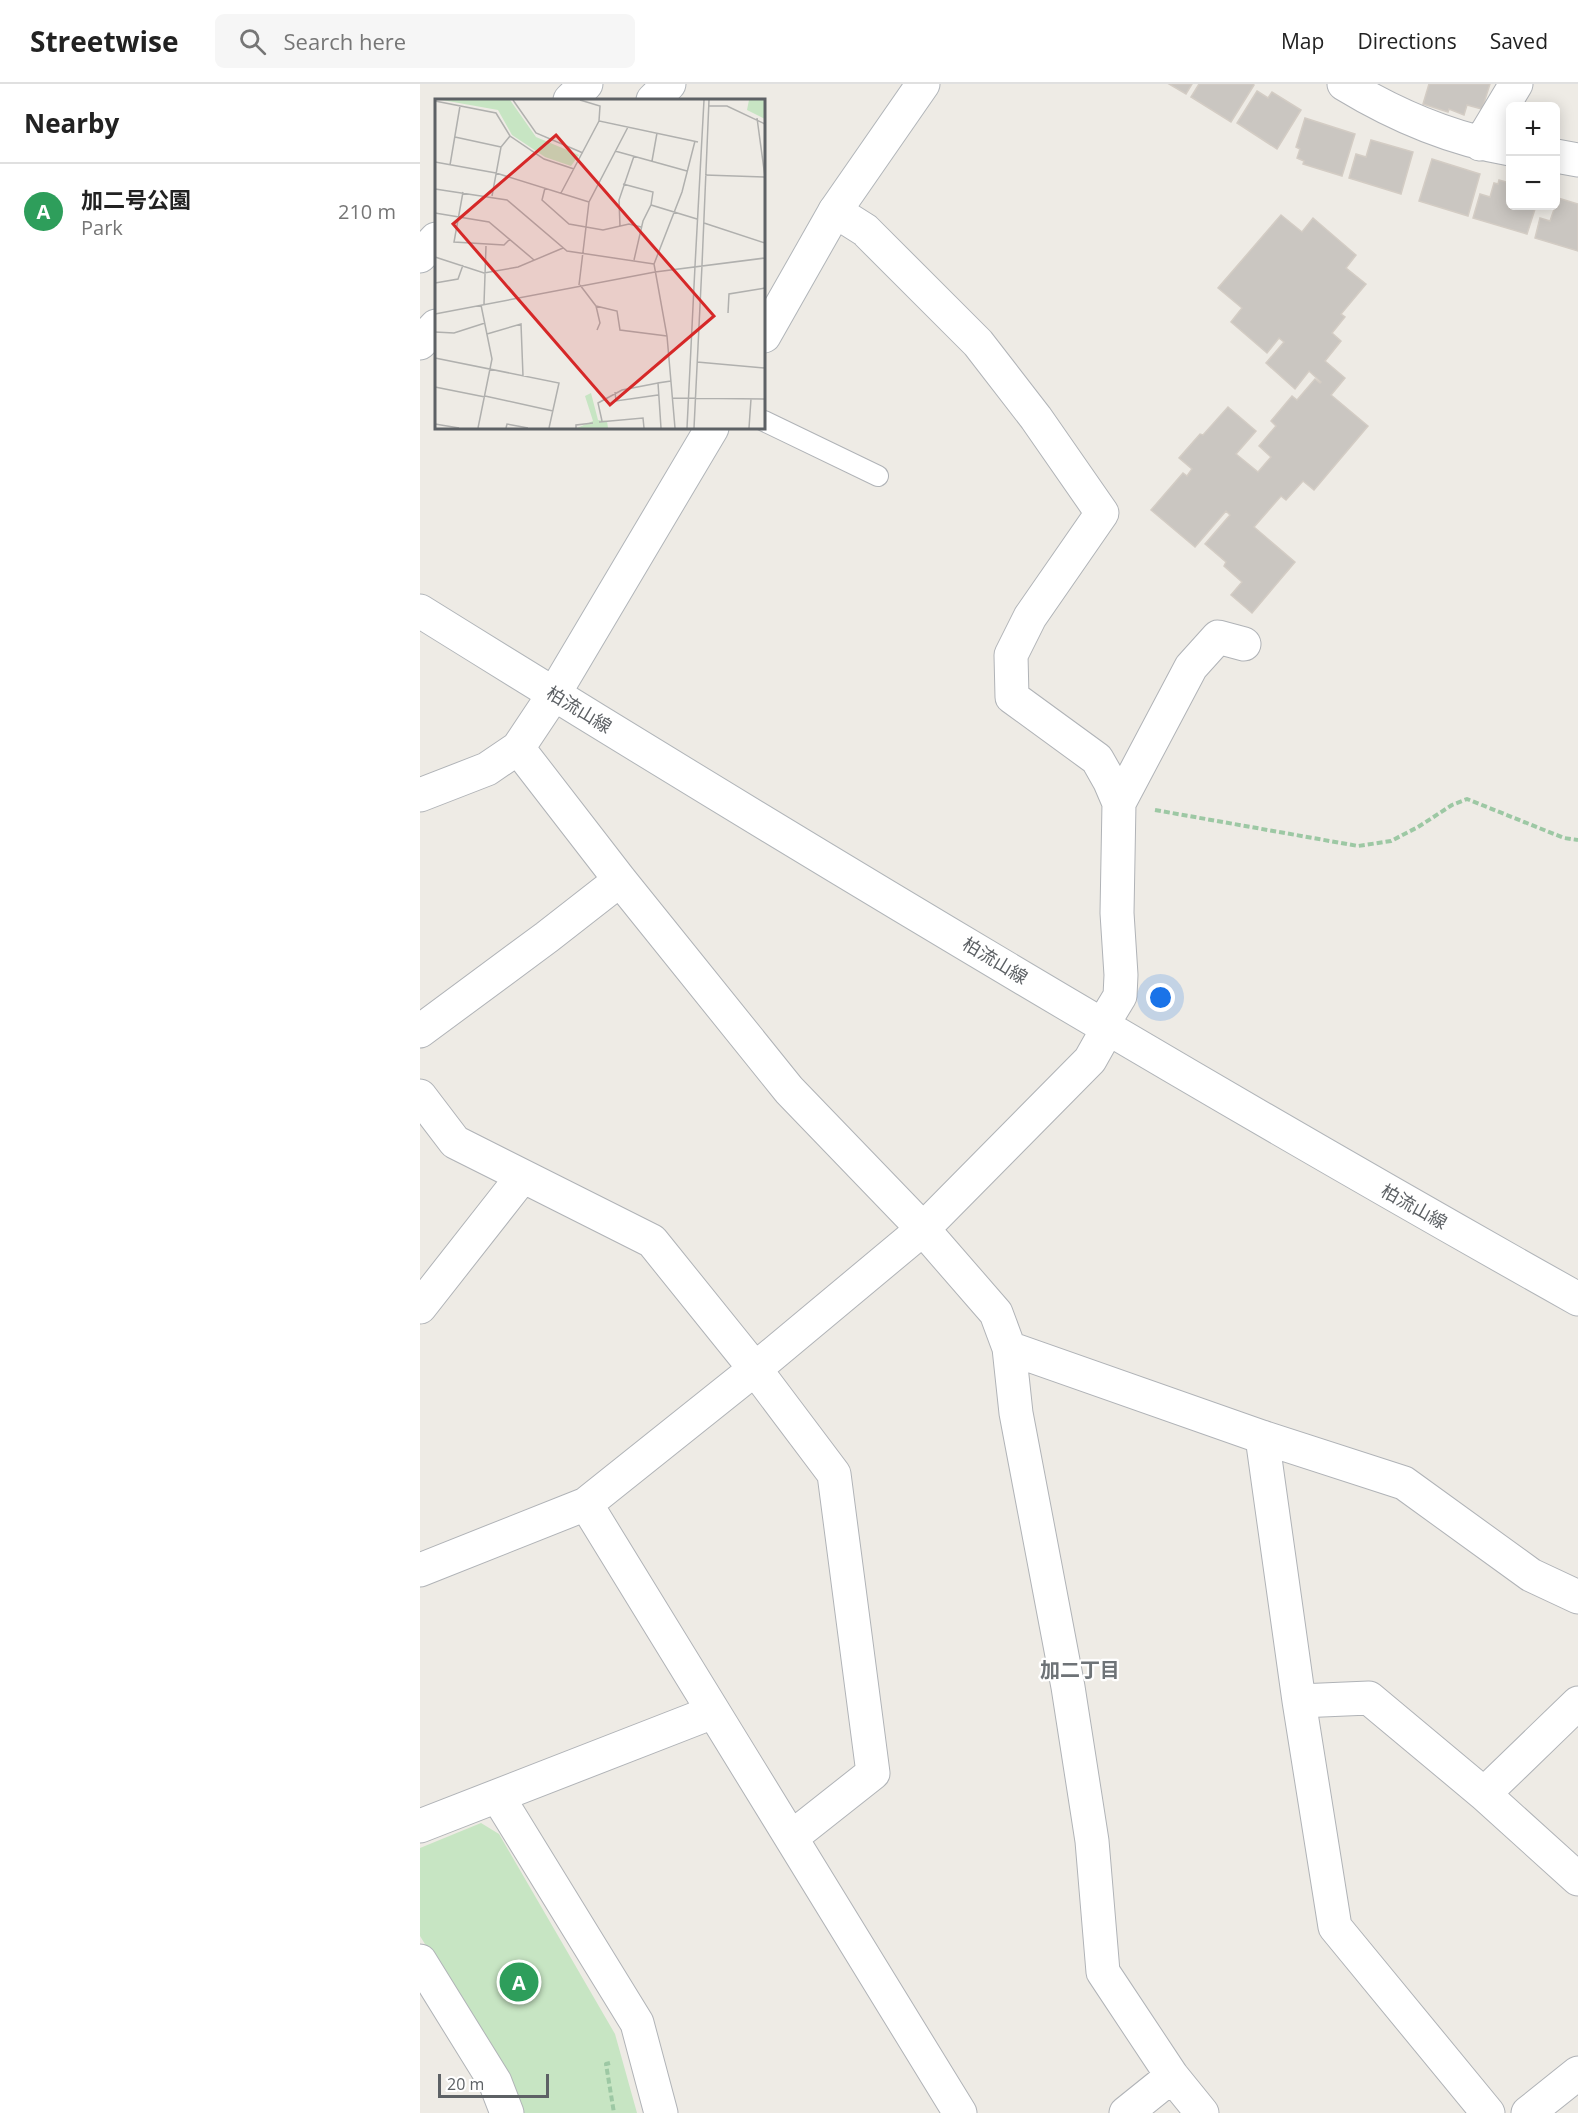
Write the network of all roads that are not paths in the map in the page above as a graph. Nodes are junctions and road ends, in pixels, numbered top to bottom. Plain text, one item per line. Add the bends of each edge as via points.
1 (586, 84) edge
2 (669, 84) edge
3 (923, 84) edge
4 (1344, 84) edge
5 (1516, 84) edge
6 (571, 99) edge
7 (654, 99) edge
8 (1495, 146) edge
9 (1560, 157) edge
10 (1578, 160) edge
11 (834, 211) junction
12 (435, 240) edge
13 (420, 256) edge
14 (435, 327) edge
15 (765, 334) edge
16 (420, 343) edge
17 (765, 421) edge
18 (711, 429) edge
19 (878, 476) dead end
20 (420, 611) edge
21 (1244, 644) dead end
22 (554, 694) junction
23 (518, 748) junction
24 (420, 795) edge
25 (1119, 803) junction
26 (620, 880) junction
27 (1106, 1026) junction
28 (420, 1030) edge
29 (420, 1096) edge
30 (522, 1177) junction
31 (923, 1229) junction
32 (1578, 1299) edge
33 (420, 1307) edge
34 (1009, 1348) junction
35 (755, 1369) junction
36 (1262, 1437) junction
37 (586, 1504) junction
38 (420, 1570) edge
39 (1578, 1597) edge
40 (1299, 1701) junction
41 (1578, 1703) edge
42 (713, 1712) junction
43 (1484, 1794) junction
44 (498, 1797) junction
45 (420, 1826) edge
46 (792, 1837) junction
47 (1578, 1879) edge
48 (420, 1961) edge
49 (1578, 2073) edge
50 (1172, 2076) junction
51 (507, 2113) edge
52 (661, 2113) edge
53 (960, 2113) edge
54 (1126, 2113) edge
55 (1202, 2113) edge
56 (1488, 2113) edge
57 (1528, 2113) edge

1 - 6 street
2 - 7 street
3 - 11 street
4 - 8 street via 1420,123
5 - 8 street
9 - 10 street
11 - 15 street
11 - 25 street via 865,230 978,343 1102,513 1030,617 1011,655 1012,697 1097,759
12 - 13 street
14 - 16 street
17 - 19 lane
18 - 22 street
20 - 22 street, 柏流山線
21 - 25 street via 1218,637 1191,667
22 - 23 street
22 - 27 street, 柏流山線
23 - 24 street via 487,770
23 - 26 street
25 - 27 street via 1120,996
26 - 28 street
26 - 31 street via 789,1090
27 - 31 street via 1090,1060
27 - 32 street, 柏流山線
29 - 30 street via 454,1142
30 - 33 street
30 - 35 street via 652,1241
31 - 34 street via 996,1313
31 - 35 street
34 - 36 street
34 - 50 street via 1016,1413 1068,1687 1092,1840 1103,1972
35 - 37 street
35 - 46 street via 834,1474 873,1773
36 - 39 street via 1404,1483 1531,1575
36 - 40 street
37 - 38 street
37 - 42 street
40 - 43 street via 1370,1698
40 - 56 street via 1335,1926
41 - 43 street
42 - 44 street
42 - 46 street
43 - 47 street
44 - 45 street
44 - 52 street via 637,2024
46 - 53 street
48 - 51 street via 495,2082
49 - 57 street
50 - 54 street
50 - 55 street

